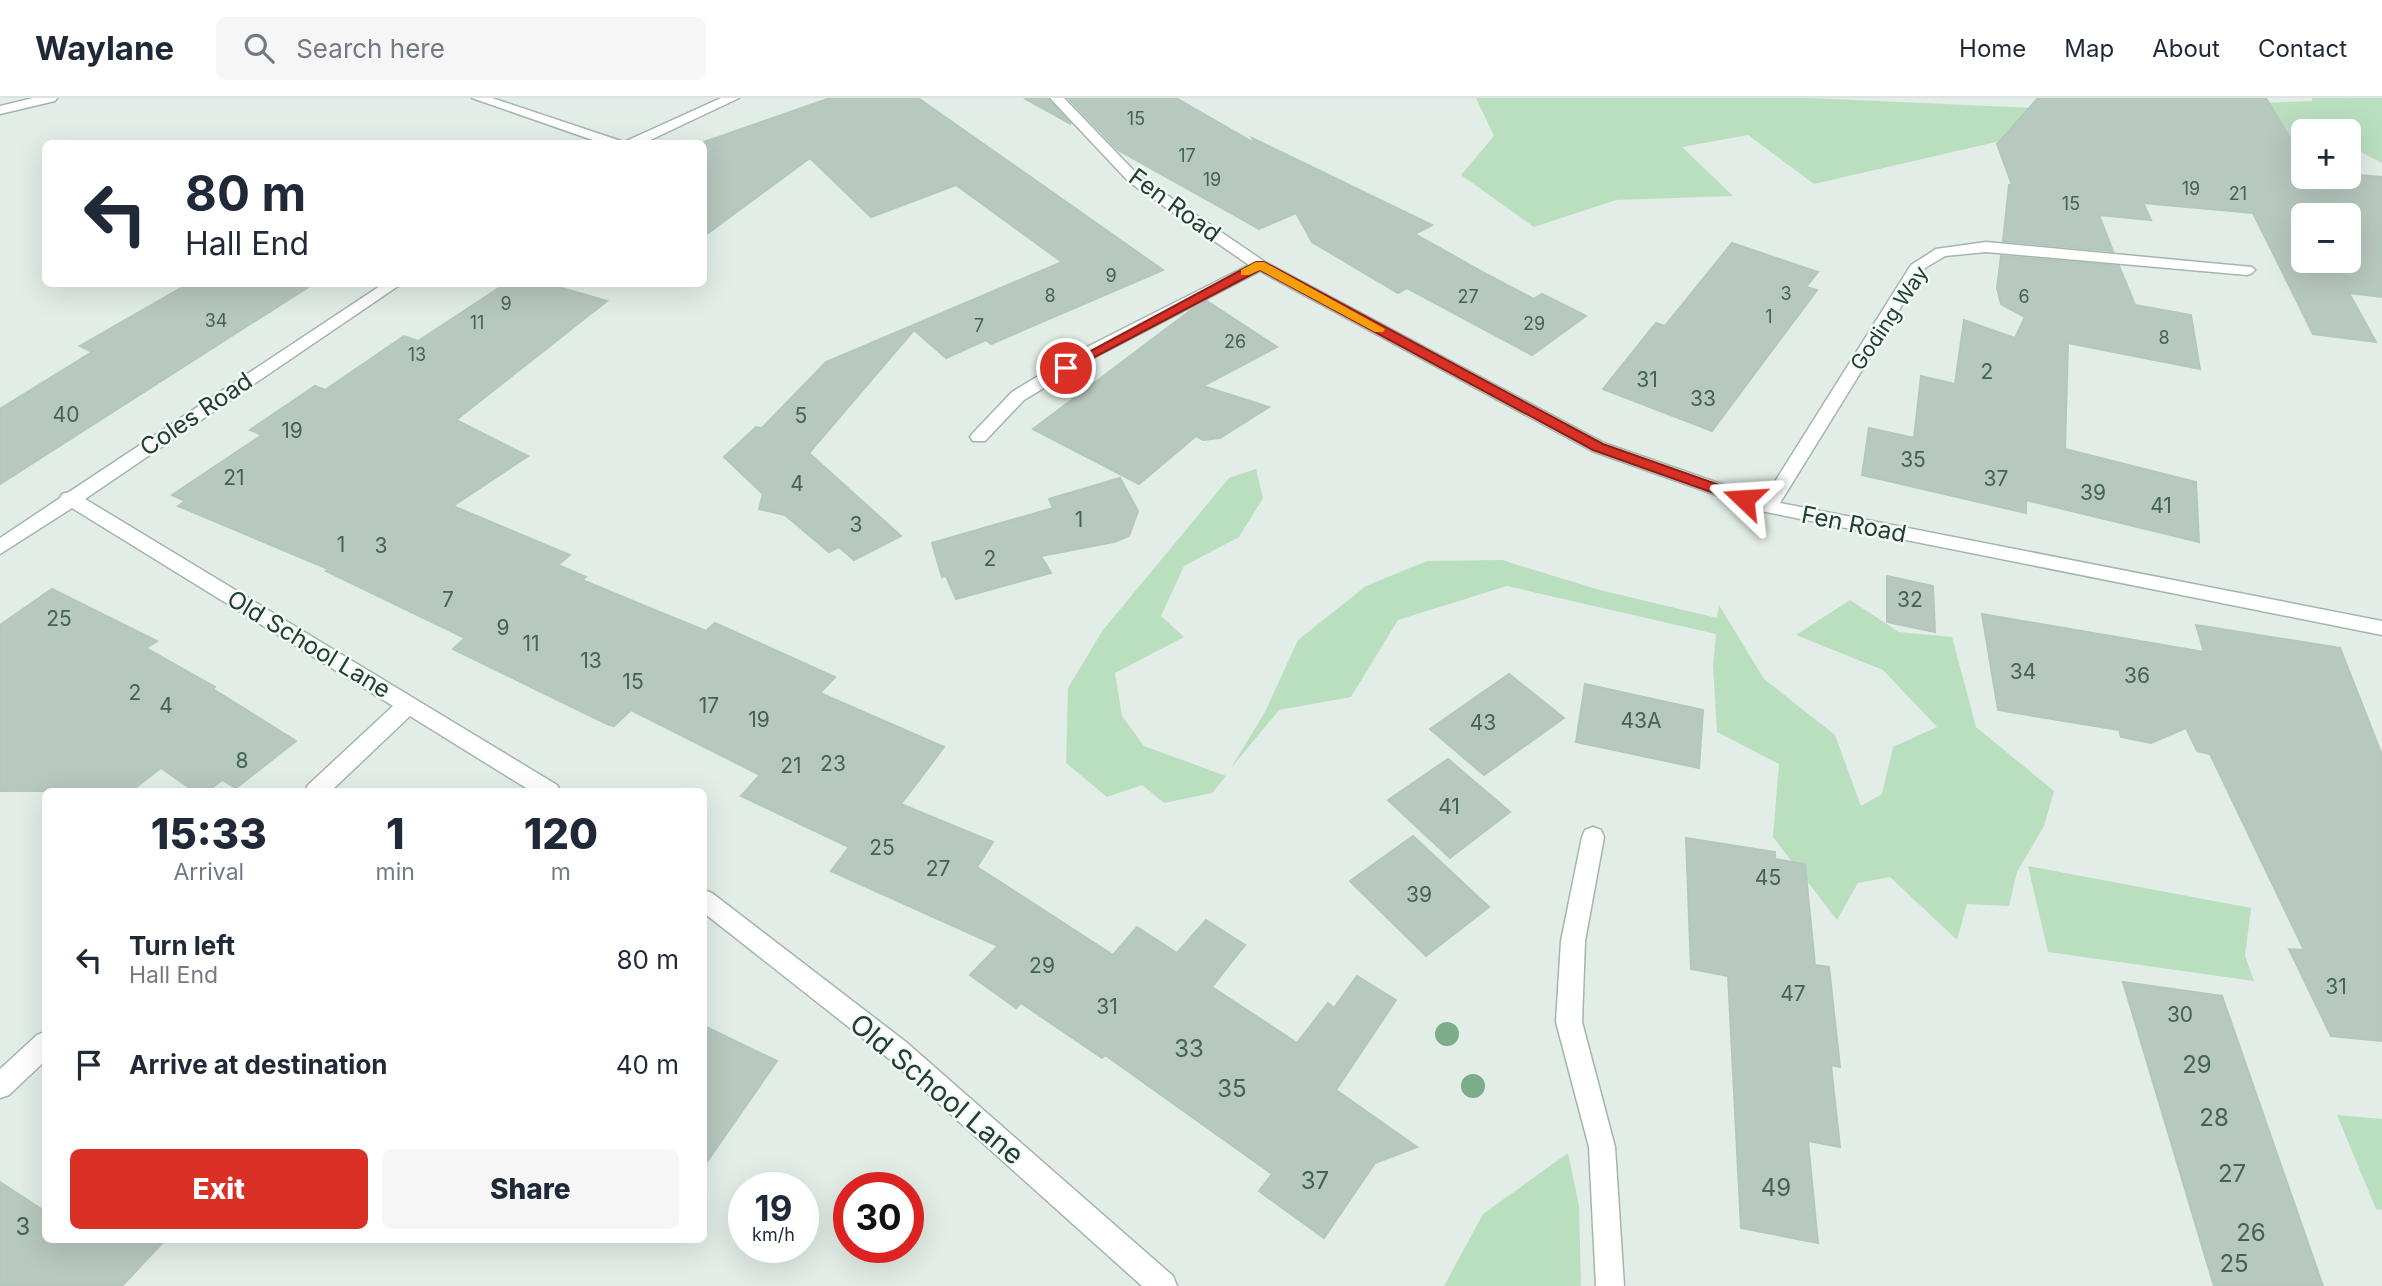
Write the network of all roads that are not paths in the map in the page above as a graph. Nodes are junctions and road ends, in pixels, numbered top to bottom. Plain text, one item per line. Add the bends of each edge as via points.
1 (50, 98) edge
2 (479, 98) edge
3 (732, 98) edge
4 (1057, 98) edge
5 (0, 110) edge
6 (607, 140) edge
7 (639, 140) edge
8 (1260, 265) junction
9 (2247, 270) dead end
10 (388, 287) edge
11 (979, 437) dead end
12 (69, 498) junction
13 (1768, 507) junction
14 (0, 547) edge
15 (2382, 628) edge
16 (409, 704) junction
17 (319, 788) edge
18 (544, 788) edge
19 (1593, 836) dead end
20 (707, 902) edge
21 (42, 1047) edge
22 (0, 1086) edge
23 (1163, 1286) edge
24 (1610, 1286) edge

1 - 5 street
2 - 6 street
3 - 7 street
4 - 8 street, Fen Road via 1134,179
8 - 11 street via 1018,396
8 - 13 street, Fen Road via 1598,447
9 - 13 street, Goding Way via 1986,247 1941,252 1919,264
10 - 12 street, Coles Road
12 - 14 street, Coles Road
12 - 16 street, Old School Lane
13 - 15 street, Fen Road
16 - 17 street
16 - 18 street, Old School Lane
19 - 24 street via 1573,941 1569,1022 1602,1147
20 - 23 street, Old School Lane via 897,1050
21 - 22 street

